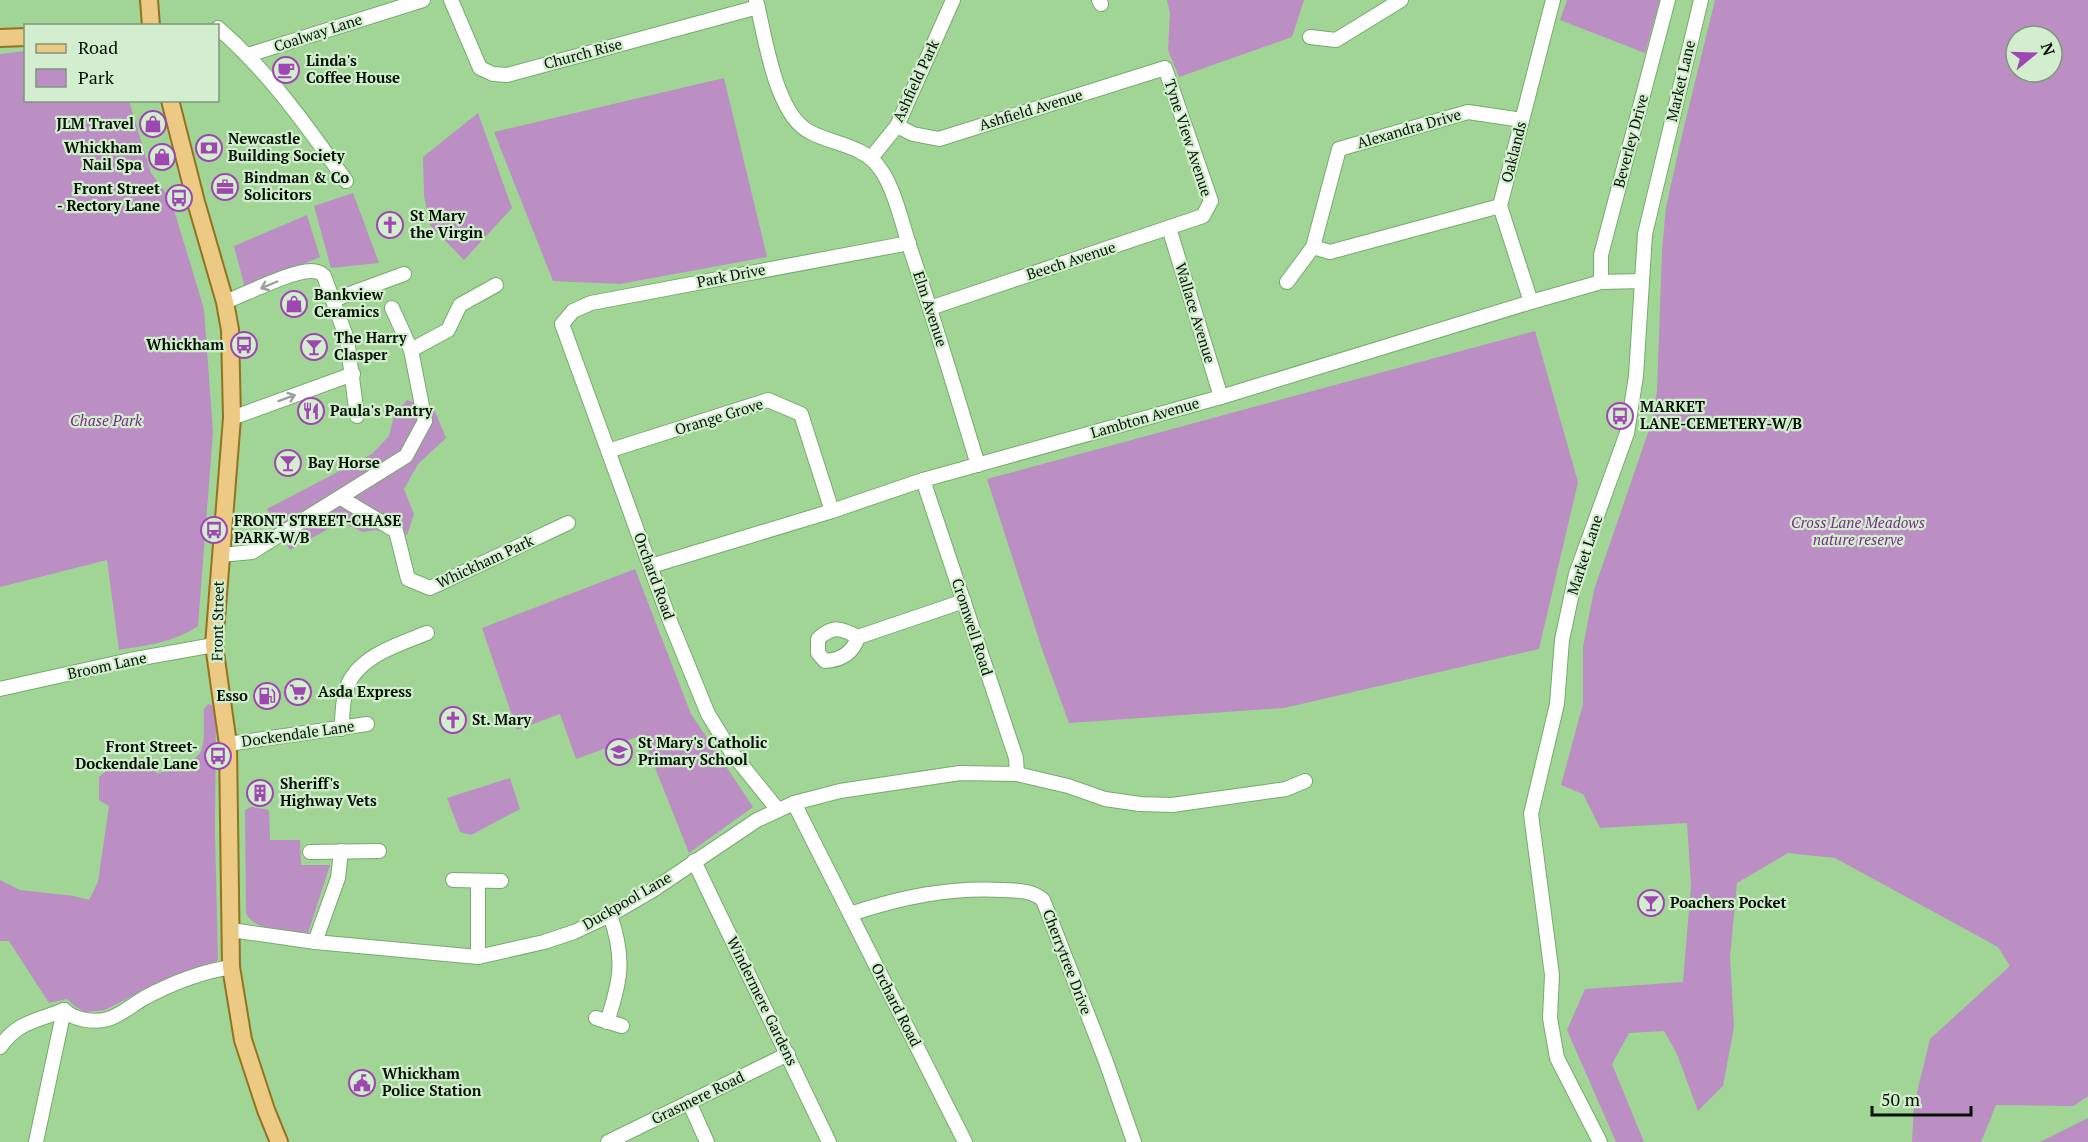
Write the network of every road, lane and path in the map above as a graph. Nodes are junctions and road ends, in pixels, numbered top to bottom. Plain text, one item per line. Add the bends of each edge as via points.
1 (149, 0) edge
2 (423, 0) edge
3 (451, 0) edge
4 (953, 0) edge
5 (1401, 0) edge
6 (1554, 0) edge
7 (1668, 0) edge
8 (1701, 0) edge
9 (757, 4) edge
10 (152, 24) edge
11 (219, 29) edge
12 (24, 37) edge
13 (1310, 37) dead end
14 (0, 38) edge
15 (248, 55) junction
16 (1165, 68) joint
17 (171, 102) edge
18 (1522, 120) junction
19 (897, 126) junction
20 (872, 158) junction
21 (346, 180) dead end
22 (1500, 206) junction
23 (1208, 208) joint
24 (1169, 228) junction
25 (909, 243) junction
26 (1313, 247) junction
27 (404, 274) dead end
28 (1642, 280) junction
29 (1287, 282) dead end
30 (1601, 282) junction
31 (496, 285) dead end
32 (333, 300) junction
33 (225, 302) junction
34 (1531, 302) junction
35 (392, 308) dead end
36 (930, 308) junction
37 (562, 324) joint
38 (411, 350) junction
39 (352, 374) junction
40 (1221, 397) junction
41 (357, 416) dead end
42 (232, 418) junction
43 (608, 451) junction
44 (978, 465) junction
45 (923, 480) junction
46 (341, 498) junction
47 (832, 511) junction
48 (568, 523) dead end
49 (220, 555) junction
50 (651, 566) junction
51 (964, 601) junction
52 (427, 633) dead end
53 (858, 638) dead end
54 (214, 645) junction
55 (0, 689) edge
56 (367, 724) dead end
57 (341, 729) junction
58 (228, 744) junction
59 (1017, 774) junction
60 (1305, 781) dead end
61 (794, 803) junction
62 (778, 810) junction
63 (341, 851) junction
64 (379, 851) dead end
65 (310, 852) dead end
66 (694, 861) junction
67 (453, 880) dead end
68 (478, 881) junction
69 (501, 881) dead end
70 (850, 914) junction
71 (609, 915) junction
72 (231, 930) junction
73 (315, 942) junction
74 (478, 957) junction
75 (231, 967) junction
76 (64, 1010) junction
77 (622, 1026) dead end
78 (0, 1047) edge
79 (788, 1054) junction
80 (689, 1102) junction
81 (36, 1142) edge
82 (279, 1142) edge
83 (608, 1142) edge
84 (707, 1142) edge
85 (829, 1142) edge
86 (965, 1142) edge
87 (1134, 1142) edge
88 (1600, 1142) edge

1 - 10 main road
2 - 15 street, Coalway Lane
3 - 9 street, Church Rise via 480,68 507,75
4 - 19 street, Ashfield Park
5 - 13 street via 1336,40
6 - 18 street, Oaklands
7 - 30 street, Beverley Drive via 1601,255
8 - 28 street, Market Lane via 1645,234
9 - 20 street via 777,86 788,109 808,132
11 - 15 street
12 - 14 main road
15 - 21 street via 290,102
16 - 19 street, Ashfield Avenue via 939,139
16 - 23 street, Tyne View Avenue via 1211,201
17 - 33 main road, Front Street
18 - 22 street, Oaklands
18 - 26 street, Alexandra Drive via 1468,112 1339,149
19 - 20 street, Ashfield Park
20 - 25 street, Elm Avenue via 882,170
22 - 26 street via 1330,252
22 - 34 street
23 - 24 street, Beech Avenue via 1203,216
24 - 36 street, Beech Avenue
24 - 40 street, Wallace Avenue
25 - 36 street, Elm Avenue
25 - 37 street, Park Drive via 591,303 573,311
26 - 29 street
27 - 32 street
28 - 30 street, Lambton Avenue
28 - 88 street, Market Lane via 1636,375 1627,433 1576,574 1563,640 1557,705 1531,814 1552,975 1550,1018 1557,1058
30 - 34 street, Lambton Avenue
31 - 38 street via 460,305 448,330
32 -> 33 street via 324,276 313,270
32 - 39 street via 347,339
33 - 42 main road, Front Street via 232,364
34 - 40 street, Lambton Avenue
35 - 38 street
36 - 44 street, Elm Avenue
37 - 43 street, Orchard Road
38 - 46 street via 425,421 406,456
39 - 41 street
42 -> 39 street
40 - 44 street, Lambton Avenue
42 - 49 main road, Front Street
43 - 47 street, Orange Grove via 768,400 801,414
43 - 50 street, Orchard Road
44 - 45 street, Lambton Avenue
45 - 47 street, Lambton Avenue
45 - 51 street, Cromwell Road
46 - 48 street, Whickham Park via 396,531 408,579 430,588
46 - 49 street via 252,552
47 - 50 street, Lambton Avenue
49 - 54 main road, Front Street
50 - 62 street, Orchard Road via 708,714 732,753
51 - 53 street
51 - 59 street, Cromwell Road via 1016,758
52 - 57 street via 388,648 356,673 347,687
54 - 55 street, Broom Lane
54 - 58 main road, Front Street
56 - 57 street, Dockendale Lane
57 - 58 street, Dockendale Lane
58 - 72 main road, Front Street
59 - 60 street, Duckpool Lane via 1105,799 1172,805 1286,789
59 - 61 street, Duckpool Lane via 960,773 840,791
61 - 62 street, Duckpool Lane
61 - 70 street, Orchard Road
62 - 66 street, Duckpool Lane
63 - 64 street
63 - 65 street
63 - 73 street via 339,878
66 - 71 street, Duckpool Lane
66 - 79 street, Windermere Gardens
67 - 68 street
68 - 69 street
68 - 74 street
70 - 86 street, Orchard Road
70 - 87 street, Cherrytree Drive via 916,896 965,888 1038,895 1101,1048
71 - 74 street, Duckpool Lane via 544,942
71 - 77 street via 618,939 620,964 615,995 601,1020
72 - 73 street, Duckpool Lane
72 - 75 main road, Front Street
73 - 74 street, Duckpool Lane
75 - 76 street via 188,978 107,1020 83,1019
75 - 82 main road, Front Street via 243,1040
76 - 78 street via 17,1028
76 - 81 street
79 - 80 street, Grasmere Road
79 - 85 street, Windermere Gardens
80 - 83 street, Grasmere Road
80 - 84 street

